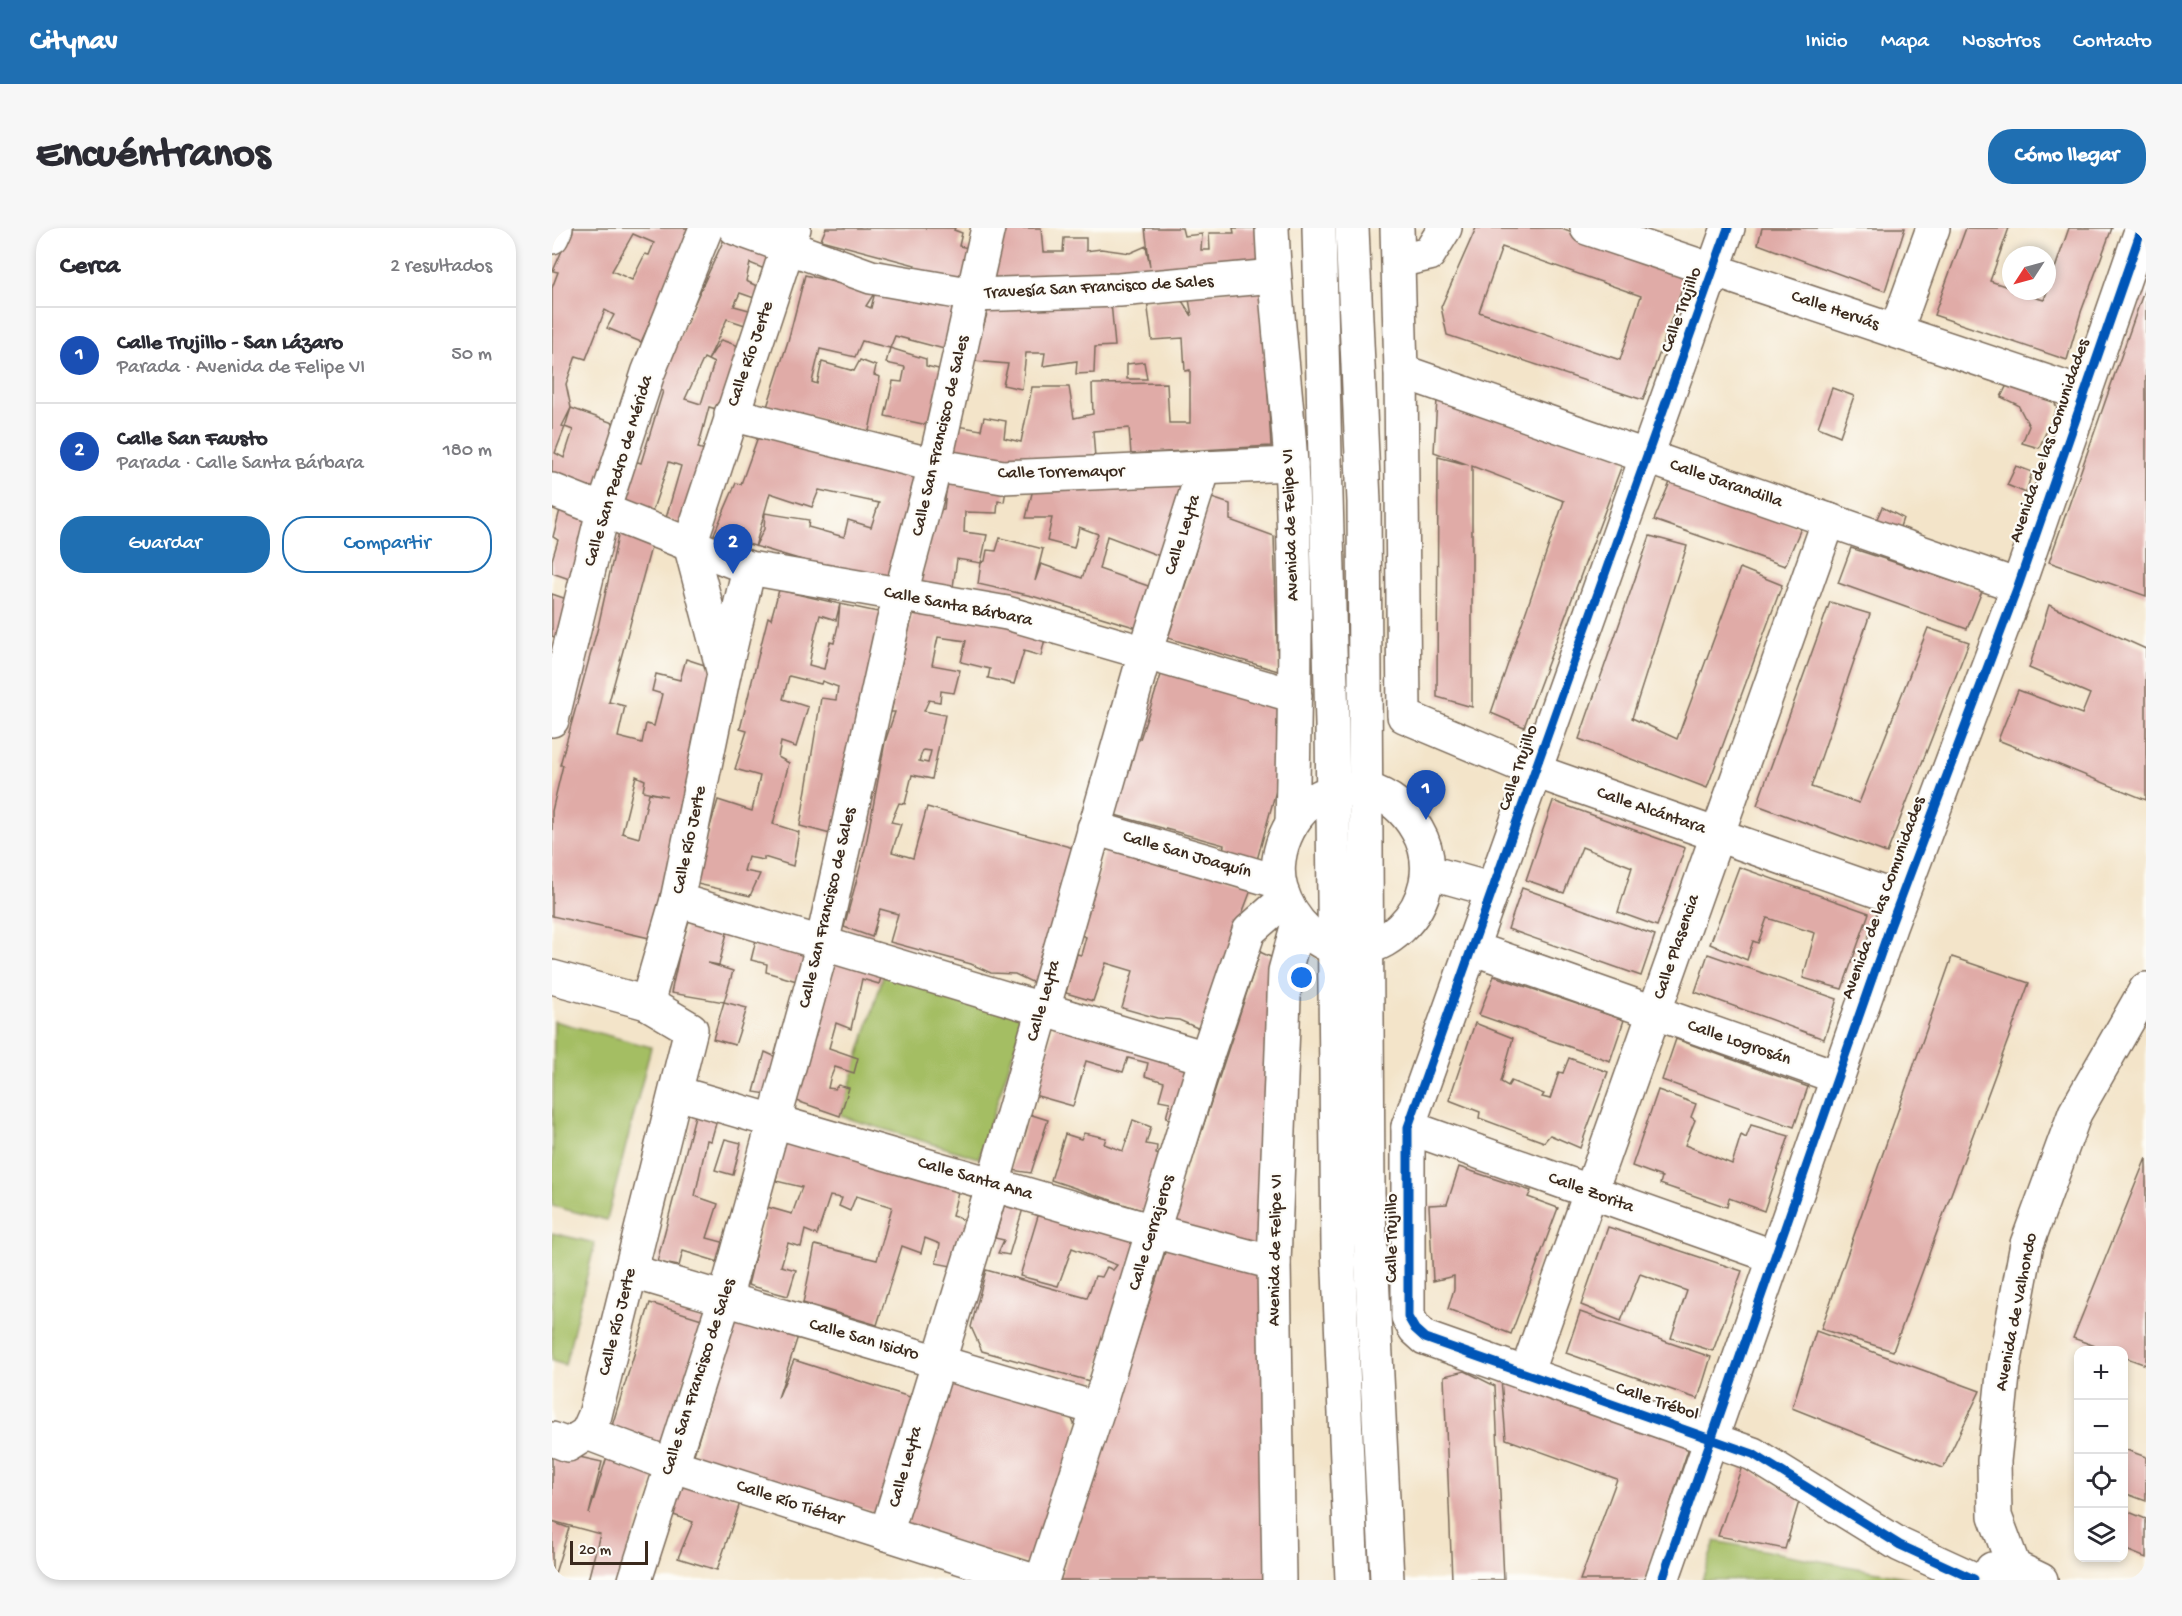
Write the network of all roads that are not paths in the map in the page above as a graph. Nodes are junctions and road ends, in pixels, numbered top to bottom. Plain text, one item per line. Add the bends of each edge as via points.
1 (556, 228) edge
2 (706, 228) edge
3 (735, 228) edge
4 (988, 228) edge
5 (1272, 228) edge
6 (1319, 228) edge
7 (1352, 228) edge
8 (1397, 228) edge
9 (1445, 228) edge
10 (1587, 228) edge
11 (1728, 228) edge
12 (1933, 228) edge
13 (2142, 228) edge
14 (552, 237) edge
15 (790, 238) edge
16 (1398, 261) junction
17 (1713, 270) junction
18 (1274, 276) junction
19 (974, 295) junction
20 (1896, 331) junction
21 (1401, 371) junction
22 (2084, 394) junction
23 (730, 414) junction
24 (1647, 456) junction
25 (1291, 464) junction
26 (933, 465) junction
27 (1204, 468) junction
28 (552, 490) edge
29 (603, 511) junction
30 (1828, 520) junction
31 (690, 544) junction
32 (749, 568) junction
33 (2018, 586) junction
34 (900, 597) junction
35 (1145, 653) junction
36 (724, 674) junction
37 (1295, 696) junction
38 (552, 720) edge
39 (1535, 771) junction
40 (1366, 789) junction
41 (1333, 791) junction
42 (1292, 823) junction
43 (1094, 828) junction
44 (1717, 834) junction
45 (1429, 872) junction
46 (1493, 890) junction
47 (1900, 899) junction
48 (677, 900) junction
49 (1287, 902) junction
50 (820, 943) junction
51 (1472, 948) junction
52 (1352, 949) junction
53 (552, 977) edge
54 (2146, 990) edge
55 (647, 1003) junction
56 (1042, 1008) junction
57 (1654, 1013) junction
58 (1206, 1058) junction
59 (1837, 1077) junction
60 (677, 1093) junction
61 (775, 1121) junction
62 (1408, 1127) junction
63 (993, 1185) junction
64 (1589, 1192) junction
65 (1152, 1231) junction
66 (1775, 1257) junction
67 (1274, 1263) junction
68 (630, 1271) junction
69 (725, 1299) junction
70 (1415, 1329) joint
71 (937, 1361) junction
72 (1526, 1374) junction
73 (1098, 1409) junction
74 (587, 1433) junction
75 (1712, 1438) junction
76 (552, 1439) edge
77 (670, 1465) junction
78 (886, 1534) junction
79 (1900, 1545) junction
80 (1997, 1576) edge
81 (634, 1580) edge
82 (1031, 1580) edge
83 (1042, 1580) edge
84 (1280, 1580) edge
85 (1352, 1580) edge
86 (1387, 1580) edge
87 (1662, 1580) edge
88 (1932, 1580) edge

1 - 14 main road
2 - 29 main road, Calle San Pedro de Mérida via 648,373
3 - 15 main road, Travesía San Francisco de Sales
4 - 19 main road, Calle San Francisco de Sales
5 - 18 main road, Avenida de Felipe VI
6 - 41 main road, Avenida de Felipe VI
7 - 40 main road via 1364,502
8 - 16 main road
9 - 16 main road via 1429,254
10 - 17 main road, Calle Hervás
11 - 17 main road, Calle Trujillo
12 - 20 main road
13 - 22 main road, Avenida de las Comunidades
15 - 19 main road, Travesía San Francisco de Sales via 871,277
15 - 23 main road, Calle Río Jerte
16 - 21 main road
17 - 20 main road, Calle Hervás
17 - 24 main road, Calle Trujillo
18 - 19 main road, Travesía San Francisco de Sales via 1119,290
18 - 25 main road, Avenida de Felipe VI
19 - 26 main road, Calle San Francisco de Sales
20 - 22 main road, Calle Hervás
21 - 24 main road, Calle Jarandilla
21 - 39 main road, Calle Alcántara via 1404,716
22 - 33 main road, Avenida de las Comunidades
23 - 26 main road, Calle Torremayor
23 - 31 main road, Calle Río Jerte
24 - 30 main road, Calle Jarandilla
24 - 39 main road, Calle Trujillo
25 - 27 main road, Calle Torremayor
25 - 37 main road, Avenida de Felipe VI
26 - 27 main road, Calle Torremayor via 1003,477
26 - 34 main road, Calle San Francisco de Sales
27 - 35 main road, Calle Leyta
28 - 29 main road, Calle Santa Bárbara
29 - 31 main road, Calle Santa Bárbara
29 - 38 main road, Calle San Pedro de Mérida
30 - 33 main road, Calle Jarandilla
30 - 44 main road, Calle Plasencia
31 - 32 main road, Calle Santa Bárbara
31 - 36 main road, Calle Río Jerte
32 - 34 main road, Calle Santa Bárbara
32 - 36 main road
33 - 47 main road, Avenida de las Comunidades
34 - 35 main road, Calle Santa Bárbara via 1007,613
34 - 50 main road, Calle San Francisco de Sales
35 - 37 main road, Calle Santa Bárbara
35 - 43 main road, Calle Leyta
36 - 48 main road, Calle Río Jerte
37 - 42 main road, Avenida de Felipe VI
39 - 44 main road, Calle Alcántara
39 - 46 main road, Calle Trujillo
40 - 41 main road
40 - 45 main road via 1387,795 1412,821 1424,841
40 - 52 main road
41 - 42 main road
41 - 52 main road, Avenida de Felipe VI
42 - 49 main road, Avenida de Felipe VI via 1278,858
43 - 49 main road, Calle San Joaquín
43 - 56 main road, Calle Leyta
44 - 47 main road, Calle Alcántara
44 - 57 main road, Calle Plasencia
45 - 46 main road
45 - 52 main road via 1426,893 1402,928
46 - 51 main road, Calle Trujillo
47 - 59 main road, Avenida de las Comunidades
48 - 50 main road
48 - 55 main road, Calle Río Jerte
49 - 52 main road via 1318,941
49 - 58 main road, Calle Cerrajeros via 1249,931
49 - 67 main road, Avenida de Felipe VI
50 - 56 main road
50 - 61 main road, Calle San Francisco de Sales
51 - 57 main road, Calle Logrosán
51 - 62 main road, Calle Trujillo
52 - 85 main road via 1338,1247
52 - 86 main road
53 - 55 main road
54 - 80 main road, Avenida de Valhondo via 2075,1113 2027,1244 2004,1366 1994,1461
55 - 60 main road, Calle Río Jerte via 691,1029
56 - 58 main road
56 - 63 main road, Calle Leyta
57 - 59 main road, Calle Logrosán
57 - 64 main road, Calle Plasencia
58 - 65 main road, Calle Cerrajeros
59 - 66 main road, Avenida de las Comunidades
60 - 61 main road, Calle Santa Ana
60 - 68 main road, Calle Río Jerte
61 - 63 main road, Calle Santa Ana
61 - 69 main road, Calle San Francisco de Sales
62 - 64 main road, Calle Zorita
62 - 70 main road, Calle Trujillo via 1408,1317
63 - 65 main road, Calle Santa Ana
63 - 71 main road, Calle Leyta
64 - 66 main road, Calle Zorita
64 - 72 main road, Calle Plasencia
65 - 67 main road, Calle Santa Ana
65 - 73 main road, Calle Cerrajeros
66 - 75 main road, Avenida de las Comunidades
67 - 84 main road, Avenida de Felipe VI
68 - 69 main road, Calle San Isidro
68 - 74 main road, Calle Río Jerte via 596,1415
69 - 71 main road, Calle San Isidro
69 - 77 main road, Calle San Francisco de Sales
70 - 72 main road, Calle Trébol via 1425,1338
71 - 73 main road, Calle San Isidro
71 - 78 main road, Calle Leyta
72 - 75 main road, Calle Trébol
73 - 83 main road, Calle Cerrajeros
74 - 76 main road via 568,1445
74 - 77 main road, Calle Río Tiétar
75 - 79 main road, Calle Trébol via 1779,1468
75 - 87 main road, Avenida de las Comunidades
77 - 78 main road, Calle Río Tiétar
77 - 81 main road, Calle San Francisco de Sales
78 - 82 main road, Calle Río Tiétar
79 - 80 main road, Calle Trébol
79 - 88 main road, Calle Trébol

